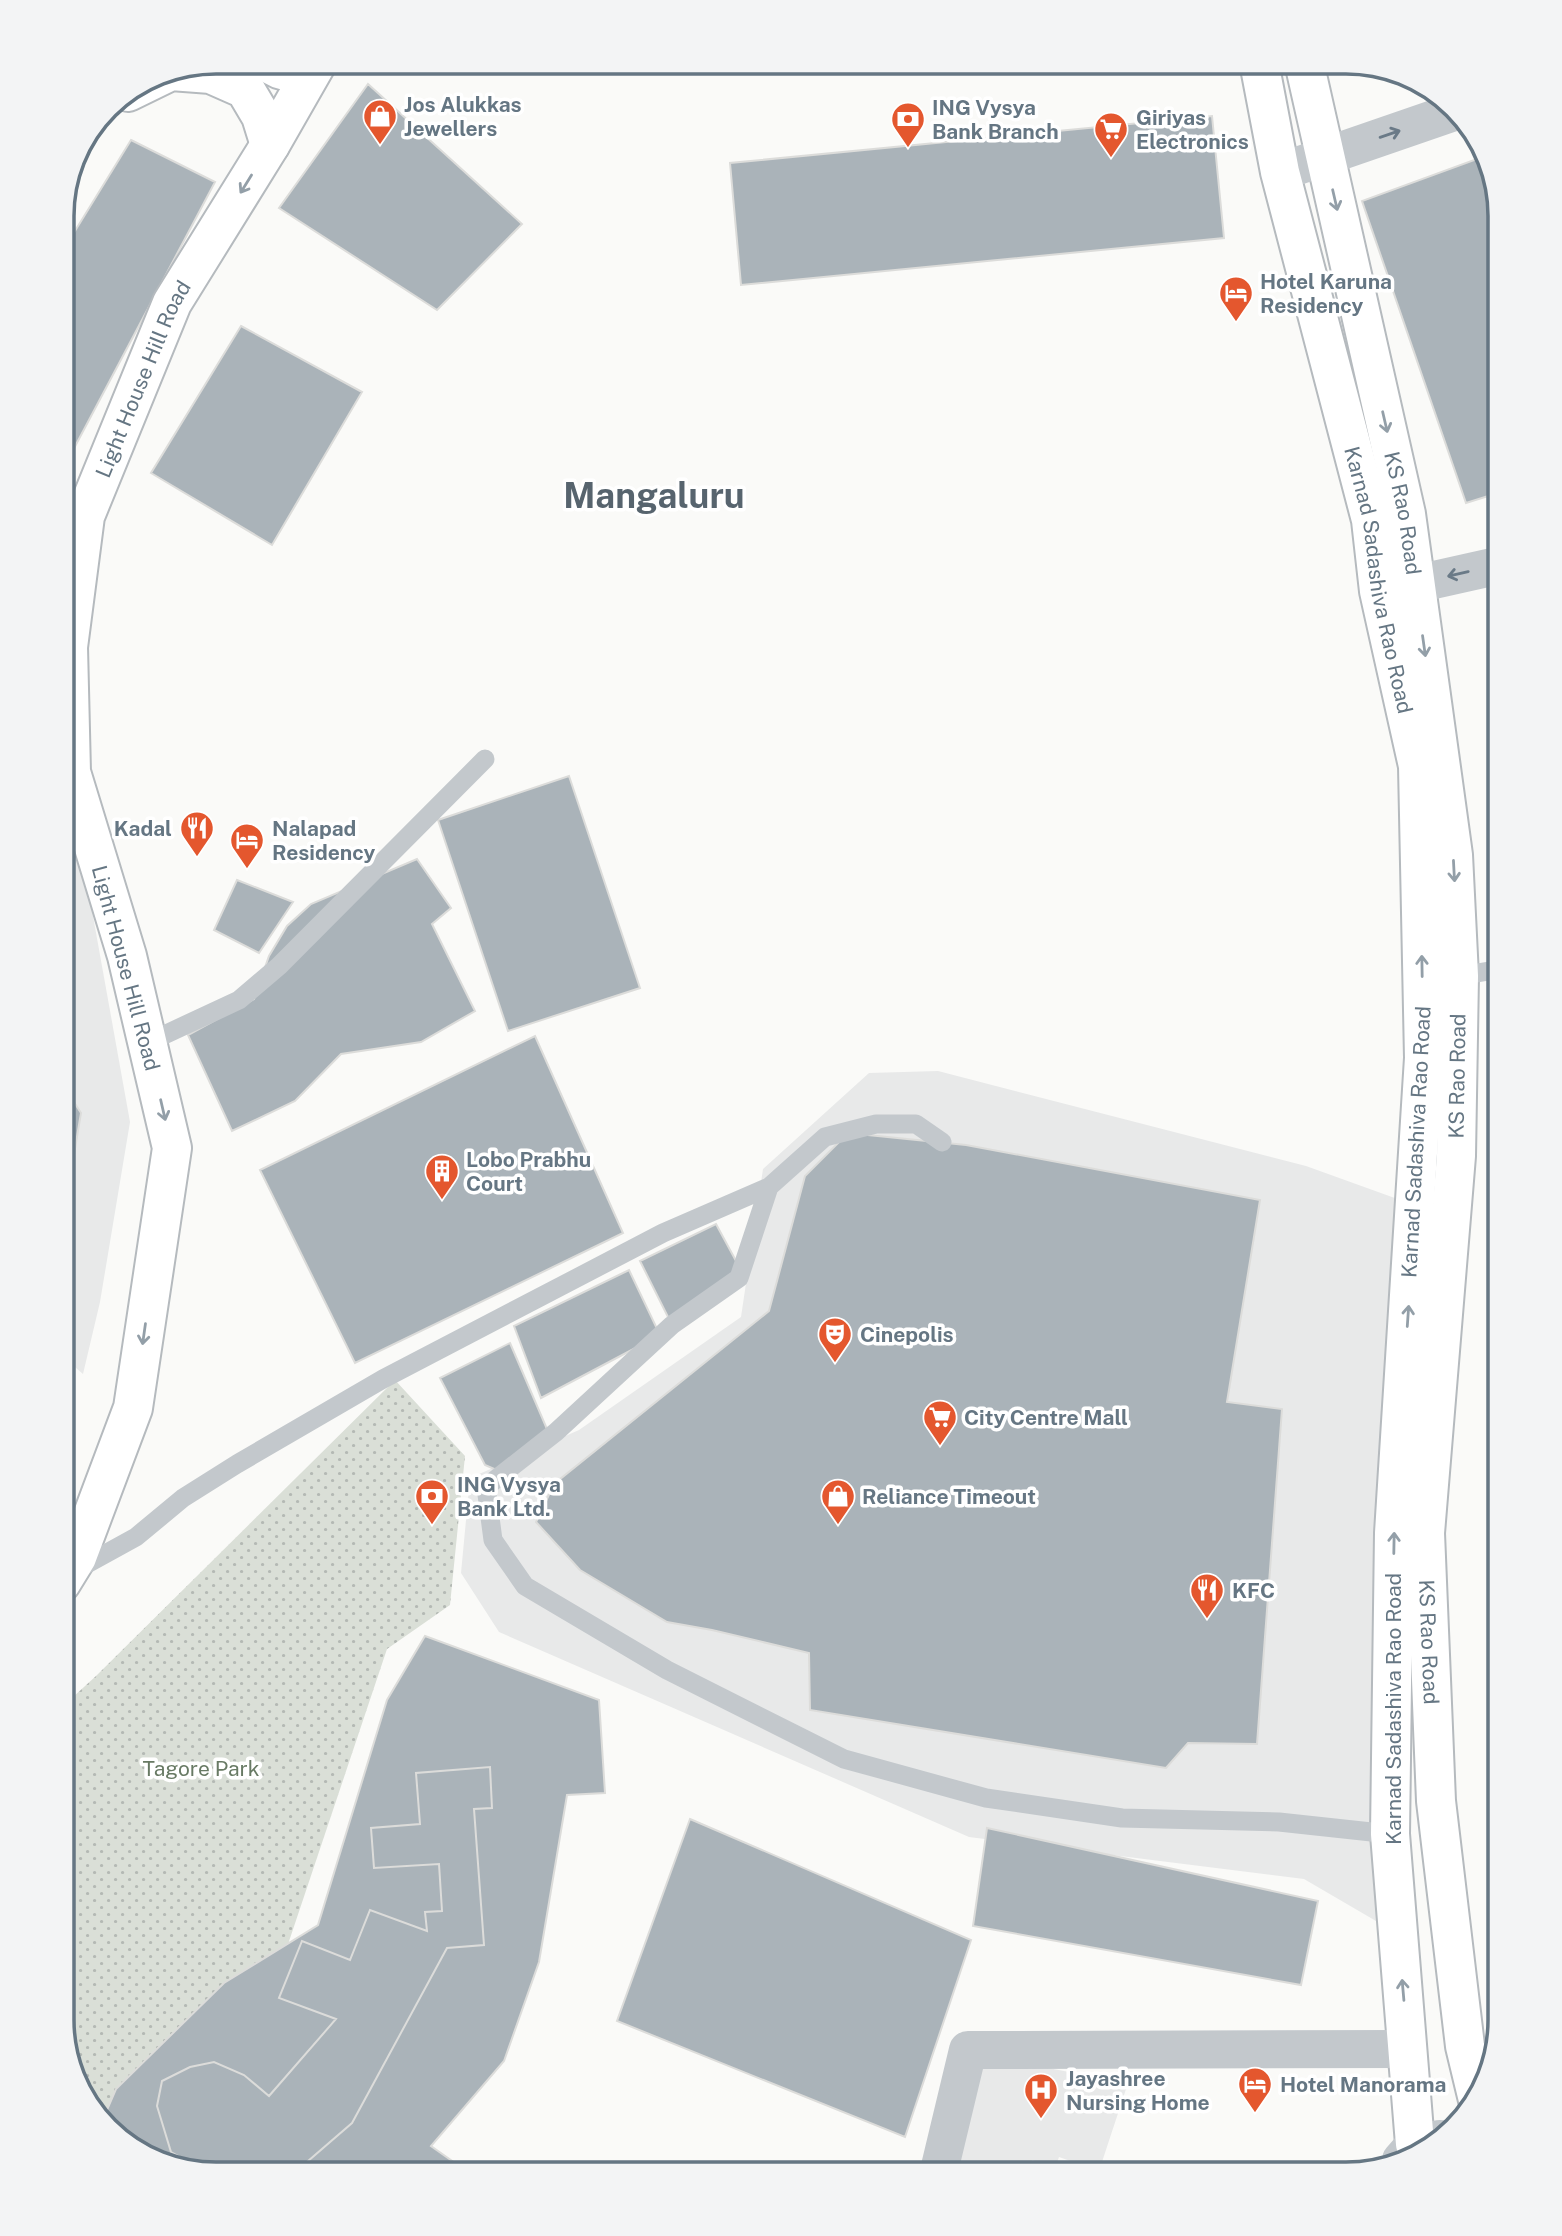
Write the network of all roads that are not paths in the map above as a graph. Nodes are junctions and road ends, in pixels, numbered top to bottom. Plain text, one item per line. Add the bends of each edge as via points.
1 (204, 74) edge
2 (310, 74) edge
3 (1261, 74) edge
4 (1307, 74) edge
5 (1446, 115) edge
6 (270, 145) junction
7 (1325, 156) junction
8 (1280, 172) junction
9 (1488, 568) edge
10 (1416, 584) junction
11 (74, 600) edge
12 (485, 759) dead end
13 (74, 782) edge
14 (1488, 971) edge
15 (1459, 976) junction
16 (147, 1043) junction
17 (942, 1142) dead end
18 (769, 1187) junction
19 (74, 1562) edge
20 (74, 1573) edge
21 (1390, 1834) junction
22 (1407, 2049) junction
23 (1474, 2083) edge
24 (1418, 2144) edge
25 (941, 2162) edge

1 - 6 main road via 245,89 261,116
2 - 6 main road, Light House Hill Road
3 - 8 main road, Karnad Sadashiva Rao Road
4 - 7 main road, KS Rao Road
7 -> 5 street
6 -> 11 main road, Light House Hill Road via 172,303 85,516
7 - 8 street
7 -> 10 main road, KS Rao Road via 1406,514
21 -> 8 main road, Karnad Sadashiva Rao Road via 1394,1533 1424,1058 1418,766 1379,591 1371,520
9 -> 10 street
10 -> 15 main road, KS Rao Road via 1453,855
12 - 16 lane via 279,966 239,1000
13 -> 16 main road, Light House Hill Road via 127,956
14 - 15 lane
15 - 23 main road, KS Rao Road via 1456,1156 1425,1533 1436,1801 1465,2046
16 -> 19 main road, Light House Hill Road via 172,1148 134,1408
17 - 18 lane via 916,1124 876,1124 825,1137
18 - 20 lane via 663,1233 383,1379 237,1464 183,1498 135,1537
18 - 21 lane via 739,1278 672,1325 556,1432 486,1487 493,1540 525,1586 667,1670 844,1759 986,1798 1122,1818 1279,1822
22 -> 21 main road, Karnad Sadashiva Rao Road
22 - 24 main road, Karnad Sadashiva Rao Road
22 - 25 street via 968,2050

